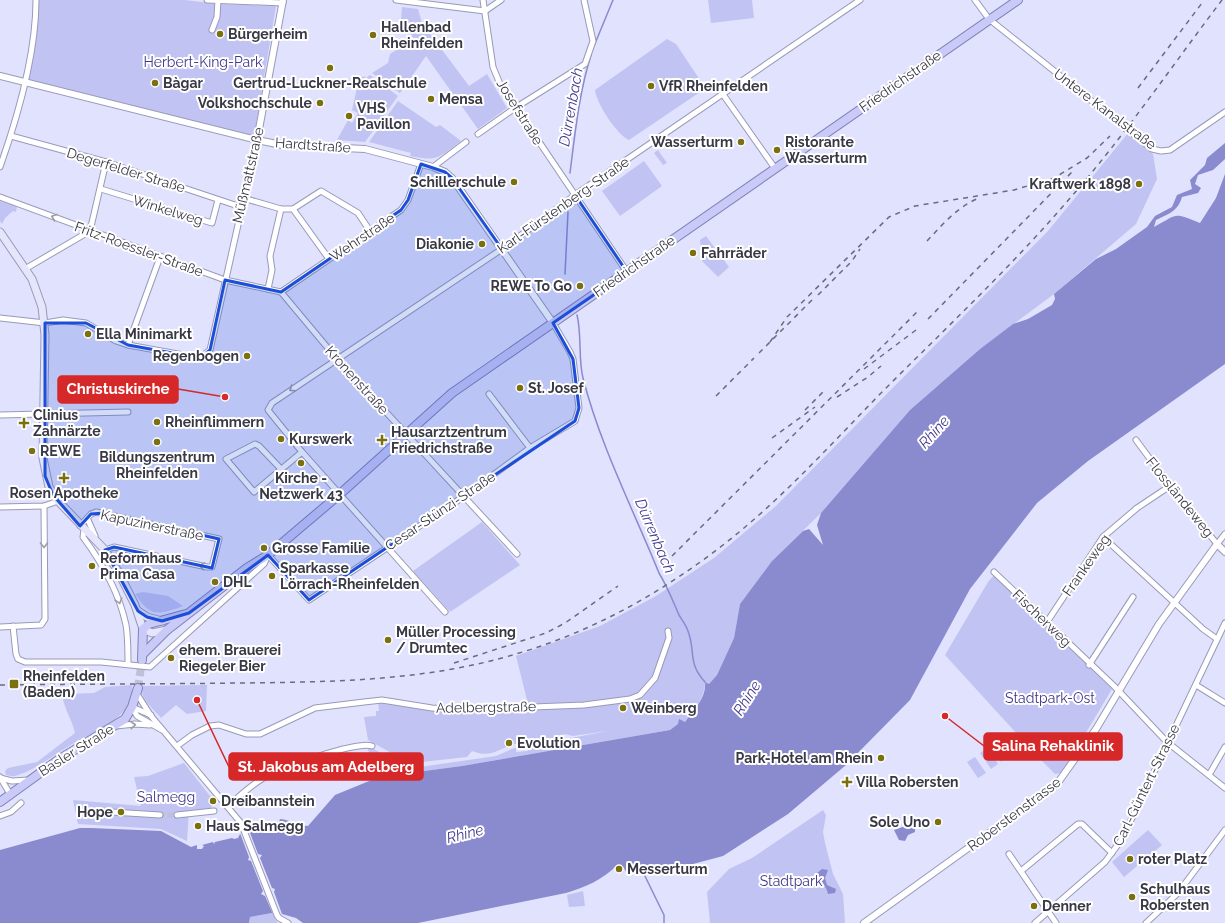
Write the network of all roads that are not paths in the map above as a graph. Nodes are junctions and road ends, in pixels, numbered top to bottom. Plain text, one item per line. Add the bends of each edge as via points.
1 (36, 0) edge
2 (207, 0) edge
3 (396, 0) edge
4 (483, 0) edge
5 (501, 0) edge
6 (584, 0) edge
7 (860, 0) edge
8 (975, 0) edge
9 (1018, 0) edge
10 (219, 1) edge
11 (409, 1) edge
12 (283, 2) edge
13 (485, 11) junction
14 (990, 19) junction
15 (212, 30) dead end
16 (0, 76) edge
17 (24, 82) junction
18 (722, 93) junction
19 (515, 108) junction
20 (1225, 112) edge
21 (478, 134) dead end
22 (11, 136) junction
23 (257, 140) junction
24 (466, 142) dead end
25 (106, 162) junction
26 (421, 164) junction
27 (433, 166) junction
28 (0, 167) edge
29 (774, 167) junction
30 (101, 189) junction
31 (575, 195) junction
32 (0, 198) edge
33 (243, 198) junction
34 (218, 200) junction
35 (241, 206) junction
36 (281, 209) junction
37 (293, 209) junction
38 (90, 231) junction
39 (370, 231) junction
40 (0, 232) edge
41 (502, 249) junction
42 (160, 257) junction
43 (329, 260) junction
44 (25, 269) junction
45 (627, 272) junction
46 (225, 280) junction
47 (268, 289) junction
48 (280, 292) junction
49 (0, 318) edge
50 (45, 322) junction
51 (553, 323) junction
52 (128, 345) junction
53 (337, 359) junction
54 (489, 394) dead end
55 (128, 412) dead end
56 (0, 415) edge
57 (43, 415) junction
58 (406, 434) junction
59 (1136, 440) dead end
60 (530, 448) junction
61 (302, 452) junction
62 (281, 469) junction
63 (1170, 486) junction
64 (340, 494) junction
65 (463, 496) junction
66 (58, 502) junction
67 (44, 506) junction
68 (0, 507) edge
69 (88, 520) junction
70 (82, 528) junction
71 (1225, 534) edge
72 (1103, 537) junction
73 (97, 541) junction
74 (1217, 544) junction
75 (388, 547) junction
76 (105, 550) junction
77 (1225, 552) edge
78 (268, 554) junction
79 (517, 554) dead end
80 (994, 572) dead end
81 (1133, 597) dead end
82 (1174, 602) junction
83 (138, 611) junction
84 (445, 612) dead end
85 (189, 613) junction
86 (162, 621) junction
87 (1046, 622) junction
88 (1225, 623) edge
89 (13, 626) junction
90 (0, 627) edge
91 (142, 629) junction
92 (167, 630) junction
93 (668, 631) dead end
94 (1217, 639) junction
95 (128, 664) junction
96 (1089, 665) junction
97 (1196, 685) junction
98 (138, 691) joint
99 (1118, 692) junction
100 (1225, 703) edge
101 (132, 707) junction
102 (151, 716) junction
103 (153, 726) junction
104 (113, 727) junction
105 (164, 731) junction
106 (1167, 742) junction
107 (177, 746) junction
108 (372, 746) dead end
109 (1225, 747) edge
110 (1209, 775) junction
111 (0, 778) edge
112 (30, 780) junction
113 (1225, 788) edge
114 (10, 794) junction
115 (0, 802) edge
116 (21, 803) dead end
117 (228, 806) junction
118 (112, 812) dead end
119 (214, 812) dead end
120 (160, 815) tunnel mouth
121 (177, 815) tunnel mouth
122 (0, 816) edge
123 (1225, 830) edge
124 (1112, 853) junction
125 (1009, 854) dead end
126 (1021, 871) junction
127 (1049, 911) junction
128 (288, 923) edge
129 (864, 923) edge
130 (1034, 923) edge
131 (1056, 923) edge
132 (1146, 923) edge

1 - 17 street via 36,15
2 - 10 street
3 - 11 street
4 - 13 street, Josefstraße
5 - 13 street
6 - 19 street via 593,41 585,64
7 - 18 street, Karl-Fürstenberg-Straße
8 - 14 street, Untere Kanalstraße
9 - 14 main road, Friedrichstraße
10 - 12 street
10 - 15 street
11 - 13 street
12 - 23 street, Müßmattstraße
13 - 19 street, Josefstraße via 493,67
14 - 20 street, Untere Kanalstraße via 1152,149 1170,150
14 - 29 main road, Friedrichstraße
16 - 17 street, Hardtstraße
17 - 22 street
17 - 23 street, Hardtstraße
18 - 29 street
18 - 31 street, Karl-Fürstenberg-Straße
19 - 21 street
19 - 31 street, Josefstraße
22 - 25 street, Degerfelder Straße
22 - 28 street
23 - 26 street, Hardtstraße via 282,145 353,147
23 - 33 street, Müßmattstraße
24 - 27 street
25 - 30 street
25 - 34 street, Degerfelder Straße
26 - 27 street, Hardtstraße
26 - 39 street, Wehrstraße via 408,200 401,210
27 - 41 street, Hardtstraße via 452,178
29 - 45 main road, Friedrichstraße
30 - 34 street, Winkelweg via 212,223
30 - 38 street
31 - 41 street, Karl-Fürstenberg-Straße
31 - 45 street, Josefstraße
38 -> 32 street, Fritz-Roessler-Straße
33 - 35 street, Müßmattstraße
33 - 36 street
34 - 35 street, Degerfelder Straße
35 - 46 street, Müßmattstraße
36 - 37 street
36 - 47 street via 270,256 272,270
37 - 39 street via 321,191 358,213
37 - 43 street
38 - 42 street, Fritz-Roessler-Straße
38 - 44 street
39 - 43 street, Wehrstraße
40 - 44 main road
41 - 51 street, Hardtstraße
41 - 53 street, Karl-Fürstenberg-Straße
42 - 46 street, Fritz-Roessler-Straße
42 - 52 street
43 - 48 street, Wehrstraße
44 - 50 main road via 32,279
45 - 51 main road, Friedrichstraße
46 - 47 street, Fritz-Roessler-Straße
46 - 52 street, Müßmattstraße via 210,350 200,358
47 - 48 street, Fritz-Roessler-Straße
48 - 53 street, Kronenstraße
49 - 50 street
50 - 52 street via 63,320 86,323 116,341
50 - 57 main road
51 - 58 main road, Friedrichstraße via 452,393
51 - 60 street, Cesar-Stünzi-Straße via 573,359 579,408 575,421
53 - 58 street, Kronenstraße
53 -> 61 street, Karl-Fürstenberg-Straße via 272,403 268,410
54 - 60 street
55 - 57 street
56 - 57 street
57 - 66 main road via 45,476 48,487
58 - 64 main road, Friedrichstraße
58 - 65 street, Kronenstraße
59 - 63 street, Flossländeweg
60 - 65 street, Cesar-Stünzi-Straße
61 - 62 street
61 - 64 street
62 - 62 street via 254,492 226,459 255,444
63 - 72 street, Frankeweg via 1137,508
63 - 74 street, Flossländeweg
64 - 75 street
64 - 78 main road, Friedrichstraße
65 - 75 street, Cesar-Stünzi-Straße
65 - 79 street, Kronenstraße
66 - 67 street
66 - 70 main road
67 - 68 street
67 -> 89 street via 45,619 41,625
69 - 70 street, Kapuzinerstraße
69 - 73 street, Kapuzinerstraße
69 -> 76 street, Kapuzinerstraße via 91,514 100,513 219,539 212,567 114,547
70 - 73 main road
70 -> 95 street via 83,537 101,561 119,598 126,626
71 - 74 street, Roberstenstrasse
72 - 82 street
72 - 87 street, Frankeweg
73 - 76 main road
74 - 77 street, Flossländeweg
74 - 82 street, Roberstenstrasse
75 - 78 street, Cesar-Stünzi-Straße via 309,600
75 - 84 street
76 - 83 main road
78 - 85 main road
78 - 95 street via 264,564 150,667
80 - 87 street, Fischerweg
81 - 96 street
82 - 94 street
82 - 99 street, Roberstenstrasse
83 - 86 main road via 147,617
83 - 91 main road
85 - 86 main road
85 - 92 main road
86 - 91 main road via 149,624
87 - 96 street, Fischerweg
88 - 94 street, Carl-Güntert-Strasse
89 - 90 street
89 - 95 street via 16,654 18,659 25,662
91 - 92 main road via 152,633
91 - 92 main road via 142,657
93 - 107 street, Adelbergstraße via 669,638 655,678 640,695 617,702 459,710 382,700 315,708 260,734 246,734 219,725 210,726 192,734
94 - 97 street, Carl-Güntert-Strasse
96 - 99 street, Fischerweg
97 - 100 street
97 - 106 street, Carl-Güntert-Strasse
98 - 101 main road, Basler Straße
98 - 102 street
99 - 106 street, Fischerweg
99 - 129 street, Roberstenstrasse via 1082,751 1057,784
101 - 102 street
101 - 103 street via 137,716
101 - 104 main road, Basler Straße via 125,719
102 - 105 street
104 -> 103 street via 136,724
103 - 105 street
104 - 112 main road, Basler Straße
105 - 107 street
106 - 110 street, Fischerweg
106 - 124 street, Carl-Güntert-Strasse via 1143,797
107 - 117 street
108 - 117 street via 367,744 337,751 267,776
109 - 110 street
110 - 113 street, Fischerweg
111 - 112 street via 12,781
111 - 114 street
112 - 114 main road, Basler Straße
114 - 115 main road, Basler Straße
116 - 122 street via 11,812
117 - 128 street via 244,830 277,915
118 - 120 street
119 - 121 street
123 - 132 street via 1178,893
124 - 126 street via 1082,824 1078,824
124 - 127 street, Carl-Güntert-Strasse
125 - 126 street
126 - 127 street
127 - 130 street, Carl-Güntert-Strasse
127 - 131 street

